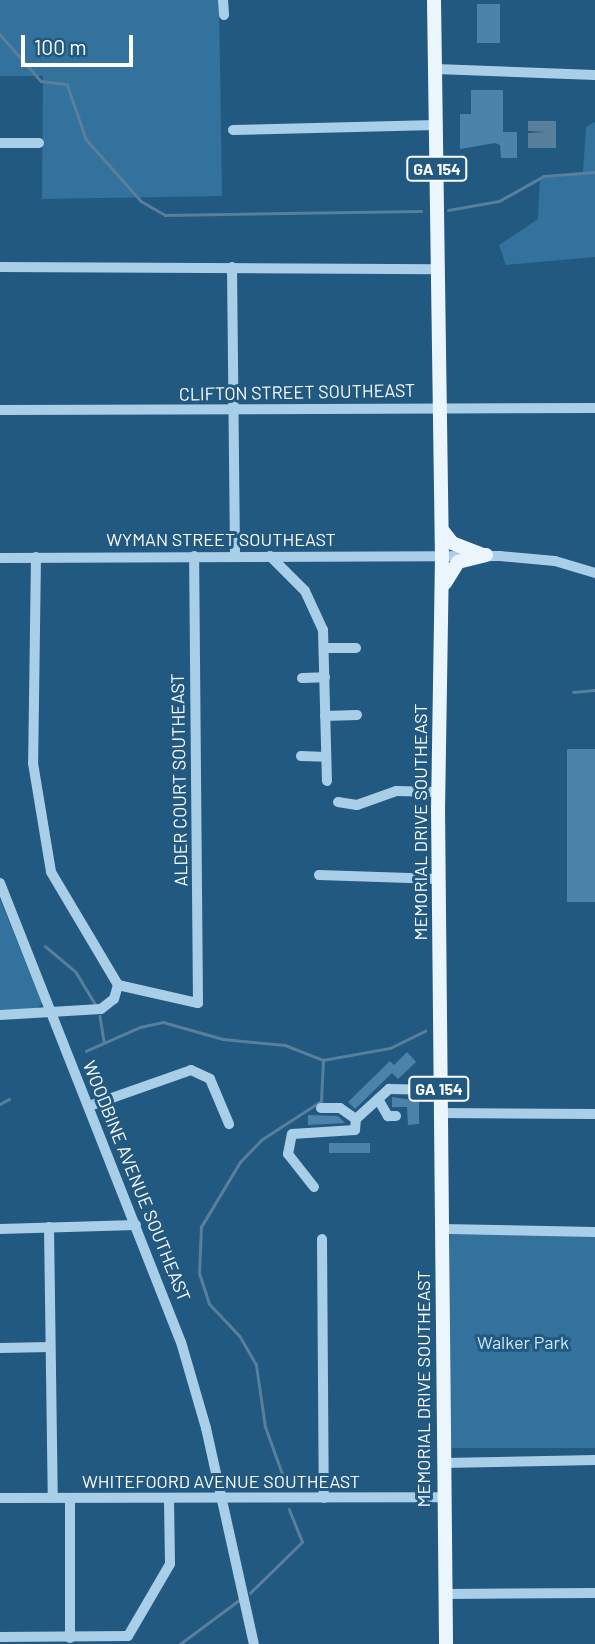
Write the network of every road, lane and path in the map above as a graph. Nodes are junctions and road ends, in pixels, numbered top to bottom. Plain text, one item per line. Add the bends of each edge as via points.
1 (223, 0) edge
2 (434, 0) edge
3 (224, 15) dead end
4 (436, 69) junction
5 (595, 75) edge
6 (436, 125) junction
7 (233, 130) dead end
8 (0, 143) edge
9 (39, 143) dead end
10 (0, 267) edge
11 (232, 267) junction
12 (438, 269) junction
13 (440, 407) junction
14 (595, 408) edge
15 (0, 410) edge
16 (232, 411) junction
17 (442, 530) junction
18 (234, 555) junction
19 (486, 555) junction
20 (194, 556) junction
21 (270, 556) junction
22 (442, 556) junction
23 (36, 557) junction
24 (0, 558) edge
25 (595, 573) edge
26 (442, 594) junction
27 (326, 648) junction
28 (356, 648) dead end
29 (326, 677) junction
30 (302, 678) dead end
31 (357, 715) dead end
32 (325, 716) junction
33 (301, 756) dead end
34 (326, 757) junction
35 (327, 781) dead end
36 (439, 792) junction
37 (338, 803) dead end
38 (319, 875) dead end
39 (439, 879) junction
40 (0, 883) edge
41 (118, 985) junction
42 (51, 1014) junction
43 (0, 1015) edge
44 (439, 1090) junction
45 (378, 1099) junction
46 (89, 1105) junction
47 (321, 1108) dead end
48 (439, 1113) junction
49 (595, 1114) edge
50 (396, 1116) dead end
51 (356, 1119) junction
52 (229, 1124) dead end
53 (314, 1187) dead end
54 (136, 1225) junction
55 (49, 1227) junction
56 (0, 1229) edge
57 (441, 1229) junction
58 (595, 1232) edge
59 (322, 1239) dead end
60 (50, 1347) junction
61 (0, 1348) edge
62 (595, 1460) edge
63 (443, 1462) junction
64 (443, 1497) junction
65 (0, 1498) edge
66 (53, 1498) junction
67 (223, 1498) junction
68 (324, 1498) junction
69 (71, 1499) junction
70 (169, 1499) junction
71 (595, 1593) edge
72 (445, 1594) junction
73 (0, 1637) edge
74 (70, 1638) junction
75 (254, 1644) edge
76 (446, 1644) edge

1 - 3 street
2 - 4 main road, MEMORIAL DRIVE SOUTHEAST / GA 154
4 - 5 street
4 - 6 main road, MEMORIAL DRIVE SOUTHEAST / GA 154
6 - 7 street
6 - 12 main road, MEMORIAL DRIVE SOUTHEAST / GA 154
8 - 9 street
10 - 11 street
11 - 12 street
11 - 16 street
12 - 13 main road, MEMORIAL DRIVE SOUTHEAST / GA 154
13 - 14 street, CLIFTON STREET SOUTHEAST
13 - 16 street, CLIFTON STREET SOUTHEAST
13 - 17 main road, MEMORIAL DRIVE SOUTHEAST / GA 154
15 - 16 street, CLIFTON STREET SOUTHEAST
16 - 18 street
17 - 19 main road via 452,543
17 - 22 main road, MEMORIAL DRIVE SOUTHEAST / GA 154
18 - 20 street, WYMAN STREET SOUTHEAST
18 - 21 street, WYMAN STREET SOUTHEAST
19 - 22 street, WYMAN STREET SOUTHEAST
19 - 25 street, WYMAN STREET SOUTHEAST via 555,561
19 - 26 main road via 452,567
20 - 23 street, WYMAN STREET SOUTHEAST
20 - 41 street, ALDER COURT SOUTHEAST via 198,1003
21 - 22 street, WYMAN STREET SOUTHEAST
21 - 27 street via 313,603
22 - 26 main road, MEMORIAL DRIVE SOUTHEAST / GA 154
23 - 24 street, WYMAN STREET SOUTHEAST
23 - 41 street via 32,727 41,833 58,888 106,956
26 - 36 main road, MEMORIAL DRIVE SOUTHEAST / GA 154
27 - 28 street
27 - 29 street
29 - 30 street
29 - 32 street
31 - 32 street
32 - 34 street
33 - 34 street
34 - 35 street
36 - 37 street via 396,791 357,805
36 - 39 main road, MEMORIAL DRIVE SOUTHEAST / GA 154
38 - 39 street
39 - 44 main road, MEMORIAL DRIVE SOUTHEAST / GA 154
40 - 42 street, WOODBINE AVENUE SOUTHEAST
41 - 42 street via 114,999 101,1009
42 - 43 street
42 - 46 street, WOODBINE AVENUE SOUTHEAST
44 - 45 street via 389,1089
44 - 48 main road, MEMORIAL DRIVE SOUTHEAST / GA 154
45 - 50 street via 388,1116
45 - 51 street
46 - 52 street via 191,1070 210,1079
46 - 54 street, WOODBINE AVENUE SOUTHEAST
47 - 51 street via 340,1108
48 - 49 street
48 - 57 main road, MEMORIAL DRIVE SOUTHEAST / GA 154
51 - 53 street via 355,1130 298,1133 287,1141 288,1154
54 - 55 street
54 - 67 street, WOODBINE AVENUE SOUTHEAST via 181,1342
55 - 56 street
55 - 60 street
57 - 58 street
57 - 63 main road, MEMORIAL DRIVE SOUTHEAST / GA 154
59 - 68 street
60 - 61 street
60 - 66 street
62 - 63 street
63 - 64 main road, MEMORIAL DRIVE SOUTHEAST / GA 154
64 - 68 street, WHITEFOORD AVENUE SOUTHEAST
64 - 72 main road, MEMORIAL DRIVE SOUTHEAST / GA 154
65 - 66 street, WHITEFOORD AVENUE SOUTHEAST
66 - 69 street, WHITEFOORD AVENUE SOUTHEAST
67 - 68 street, WHITEFOORD AVENUE SOUTHEAST
67 - 70 street, WHITEFOORD AVENUE SOUTHEAST
67 - 75 street, WOODBINE AVENUE SOUTHEAST
69 - 70 street, WHITEFOORD AVENUE SOUTHEAST
69 - 74 street
70 - 74 street via 170,1563 128,1636
71 - 72 street
72 - 76 main road, MEMORIAL DRIVE SOUTHEAST / GA 154
73 - 74 street

